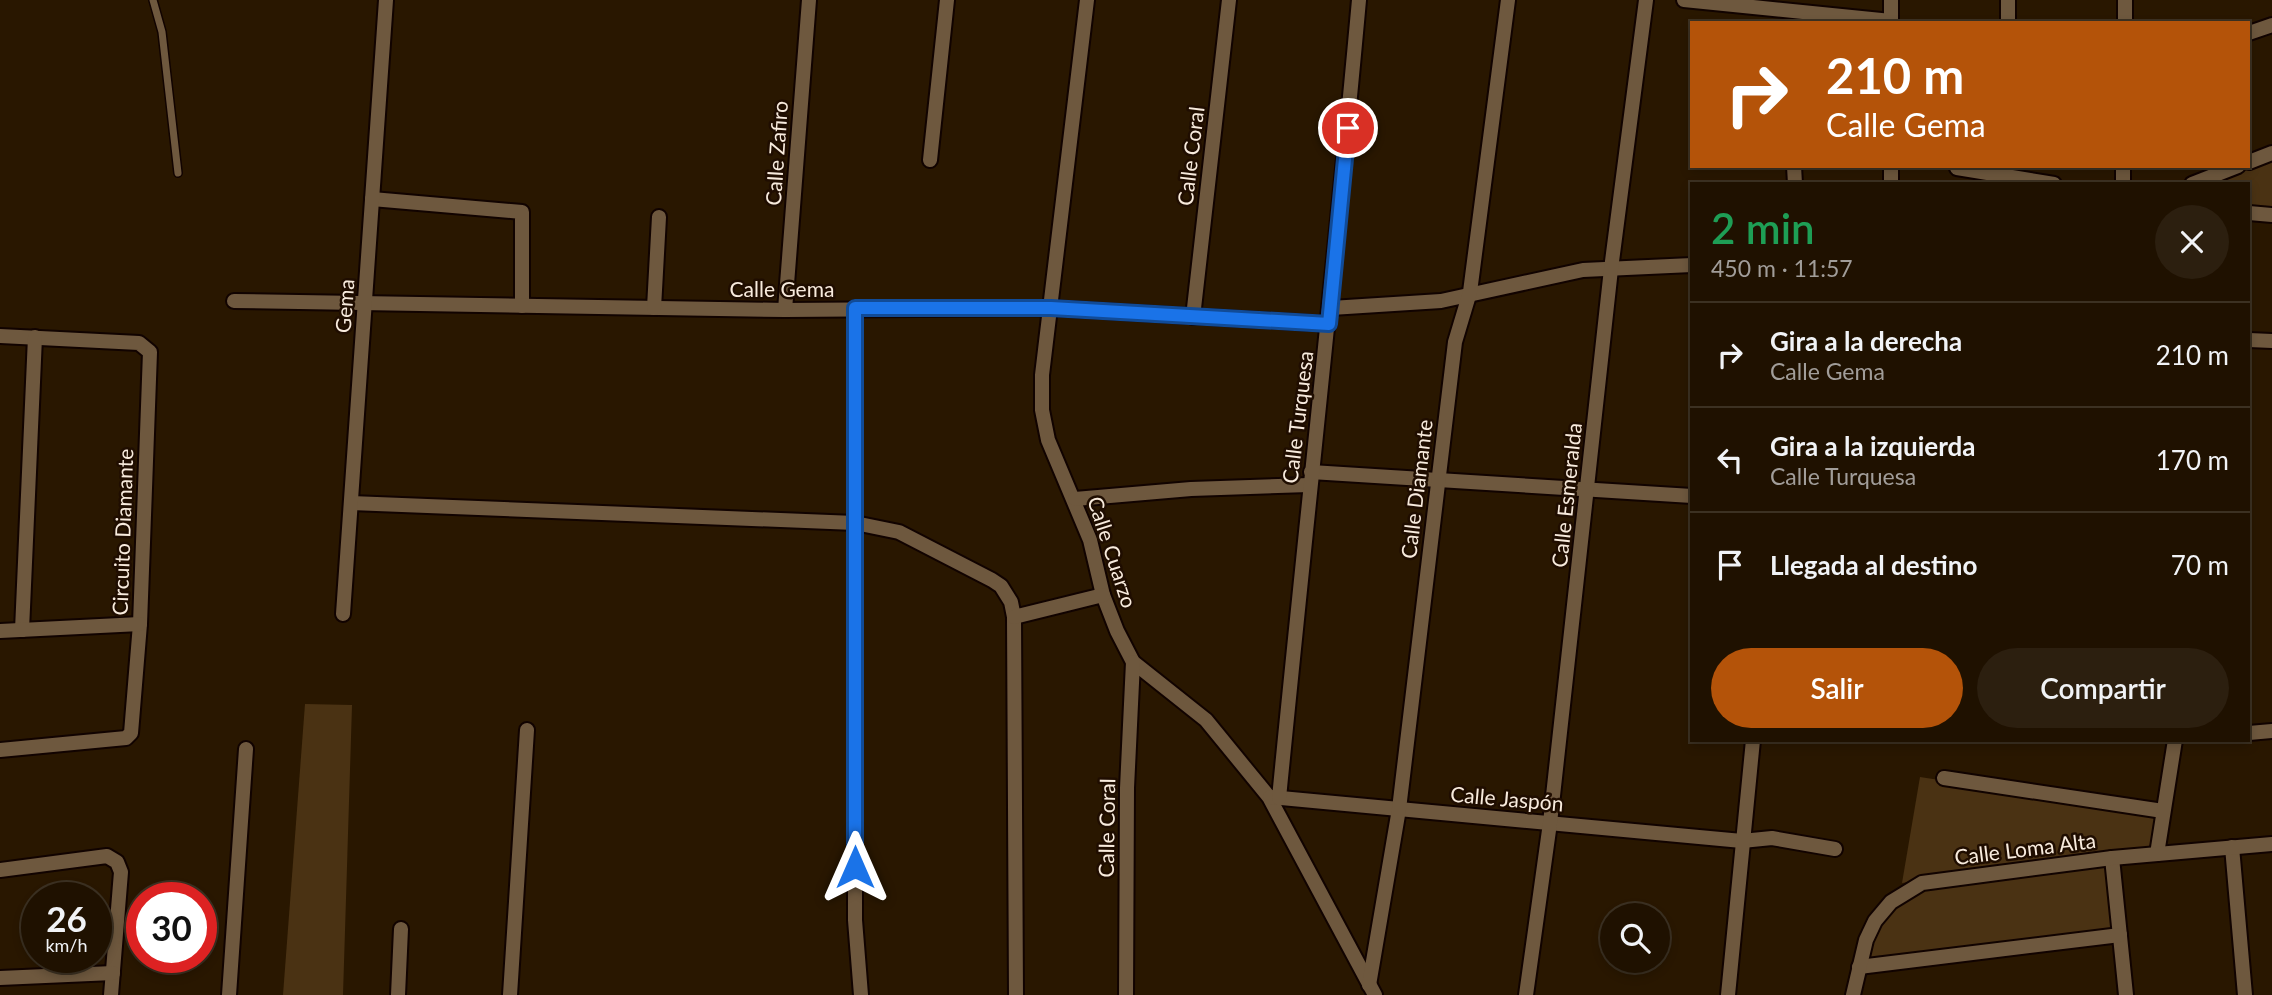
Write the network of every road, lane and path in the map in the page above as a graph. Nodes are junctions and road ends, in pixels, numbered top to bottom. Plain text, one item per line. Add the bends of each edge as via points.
1 (153, 0) edge
2 (386, 0) edge
3 (809, 0) edge
4 (947, 0) edge
5 (1087, 0) edge
6 (1229, 0) edge
7 (1359, 0) edge
8 (1508, 0) edge
9 (1646, 0) edge
10 (1684, 0) edge
11 (1891, 0) edge
12 (2008, 0) edge
13 (2125, 0) edge
14 (1789, 11) edge
15 (1882, 21) edge
16 (1891, 21) edge
17 (2008, 21) edge
18 (2125, 21) edge
19 (2272, 25) edge
20 (2250, 33) edge
21 (2272, 153) edge
22 (930, 160) dead end
23 (2250, 162) edge
24 (1957, 168) edge
25 (2233, 168) edge
26 (2008, 171) edge
27 (178, 173) dead end
28 (2046, 182) edge
29 (2197, 182) edge
30 (372, 199) junction
31 (2250, 213) edge
32 (2272, 215) edge
33 (659, 217) dead end
34 (1690, 265) edge
35 (1611, 269) junction
36 (1470, 292) junction
37 (234, 301) dead end
38 (365, 303) junction
39 (522, 306) junction
40 (654, 308) junction
41 (855, 308) junction
42 (1051, 308) junction
43 (1331, 308) junction
44 (785, 310) junction
45 (1193, 317) junction
46 (1329, 324) junction
47 (0, 336) edge
48 (35, 337) junction
49 (2250, 340) edge
50 (2272, 341) edge
51 (1439, 478) junction
52 (1310, 479) junction
53 (1589, 491) junction
54 (1690, 496) edge
55 (1075, 499) junction
56 (351, 503) junction
57 (855, 523) junction
58 (1103, 595) junction
59 (343, 614) dead end
60 (1014, 617) junction
61 (140, 624) junction
62 (22, 630) junction
63 (0, 631) edge
64 (1133, 662) junction
65 (527, 730) dead end
66 (2272, 731) edge
67 (2250, 733) edge
68 (1753, 742) edge
69 (2175, 742) edge
70 (246, 749) dead end
71 (0, 750) edge
72 (1944, 778) dead end
73 (1274, 797) junction
74 (1398, 809) junction
75 (2164, 811) junction
76 (1550, 823) junction
77 (1742, 841) junction
78 (2272, 844) edge
79 (2232, 847) junction
80 (1835, 849) dead end
81 (2157, 854) junction
82 (2112, 858) junction
83 (0, 870) edge
84 (401, 929) dead end
85 (2120, 935) junction
86 (1859, 967) junction
87 (113, 973) junction
88 (0, 978) edge
89 (1372, 990) edge
90 (111, 995) edge
91 (229, 995) edge
92 (398, 995) edge
93 (510, 995) edge
94 (861, 995) edge
95 (1016, 995) edge
96 (1126, 995) edge
97 (1526, 995) edge
98 (1728, 995) edge
99 (1853, 995) edge
100 (2126, 995) edge
101 (2245, 995) edge

1 - 27 lane via 162,32
2 - 30 street, Gema
3 - 44 street, Calle Zafiro
4 - 22 street
5 - 42 street, Calle Cuarzo
6 - 45 street, Calle Coral
7 - 43 street, Calle Turquesa
8 - 36 street, Calle Diamante
9 - 35 street, Calle Esmeralda
10 - 14 street
11 - 16 street
12 - 17 street
13 - 18 street
14 - 15 street
19 - 20 street
21 - 23 street
24 - 26 street
25 - 29 street
26 - 28 street
30 - 38 street, Gema
30 - 39 street via 522,212
31 - 32 street
33 - 40 street
34 - 35 street
35 - 36 street via 1546,276
35 - 53 street, Calle Esmeralda
36 - 43 street via 1411,305
36 - 51 street, Calle Diamante via 1455,342
37 - 38 street, Calle Gema
38 - 39 street, Calle Gema
38 - 56 street, Gema
39 - 40 street, Calle Gema
40 - 44 street, Calle Gema
41 - 42 street, Calle Gema
41 - 44 street, Calle Gema
41 - 57 street
42 - 45 street, Calle Gema
42 - 55 street, Calle Cuarzo via 1042,410 1060,473
43 - 46 street, Calle Turquesa
45 - 46 street, Calle Gema
46 - 52 street, Calle Turquesa
47 - 48 street, Circuito Diamante
48 - 61 street, Circuito Diamante via 139,343 150,352
48 - 62 street
49 - 50 street
51 - 52 street
51 - 53 street
51 - 74 street, Calle Diamante
52 - 55 street
52 - 73 street, Calle Turquesa
53 - 54 street
53 - 76 street, Calle Esmeralda
55 - 58 street, Calle Cuarzo
56 - 57 street
56 - 59 street, Gema
57 - 60 street via 899,532 992,580 1011,602
57 - 94 street via 855,920
58 - 60 street
58 - 64 street, Calle Cuarzo
60 - 95 street
61 - 62 street
61 - 71 street, Circuito Diamante via 133,727 127,738
62 - 63 street
64 - 73 street, Calle Cuarzo via 1206,720
64 - 96 street, Calle Coral
65 - 93 street
66 - 67 street
68 - 77 street
69 - 75 street
70 - 91 street
72 - 75 street
73 - 74 street, Calle Jaspón
73 - 89 street, Calle Cuarzo
74 - 76 street, Calle Jaspón
74 - 89 street, Calle Diamante
75 - 81 street
76 - 77 street, Calle Jaspón
76 - 97 street, Calle Esmeralda
77 - 80 street, Calle Jaspón via 1772,838
77 - 98 street
78 - 79 street, Calle Loma Alta
79 - 81 street, Calle Loma Alta
79 - 101 street
81 - 82 street, Calle Loma Alta
82 - 85 street
82 - 86 street, Calle Loma Alta via 1922,883 1891,902 1875,921
83 - 87 street via 112,858 121,872
84 - 92 street
85 - 86 street
85 - 100 street
86 - 99 street, Calle Loma Alta
87 - 88 street
87 - 90 street

